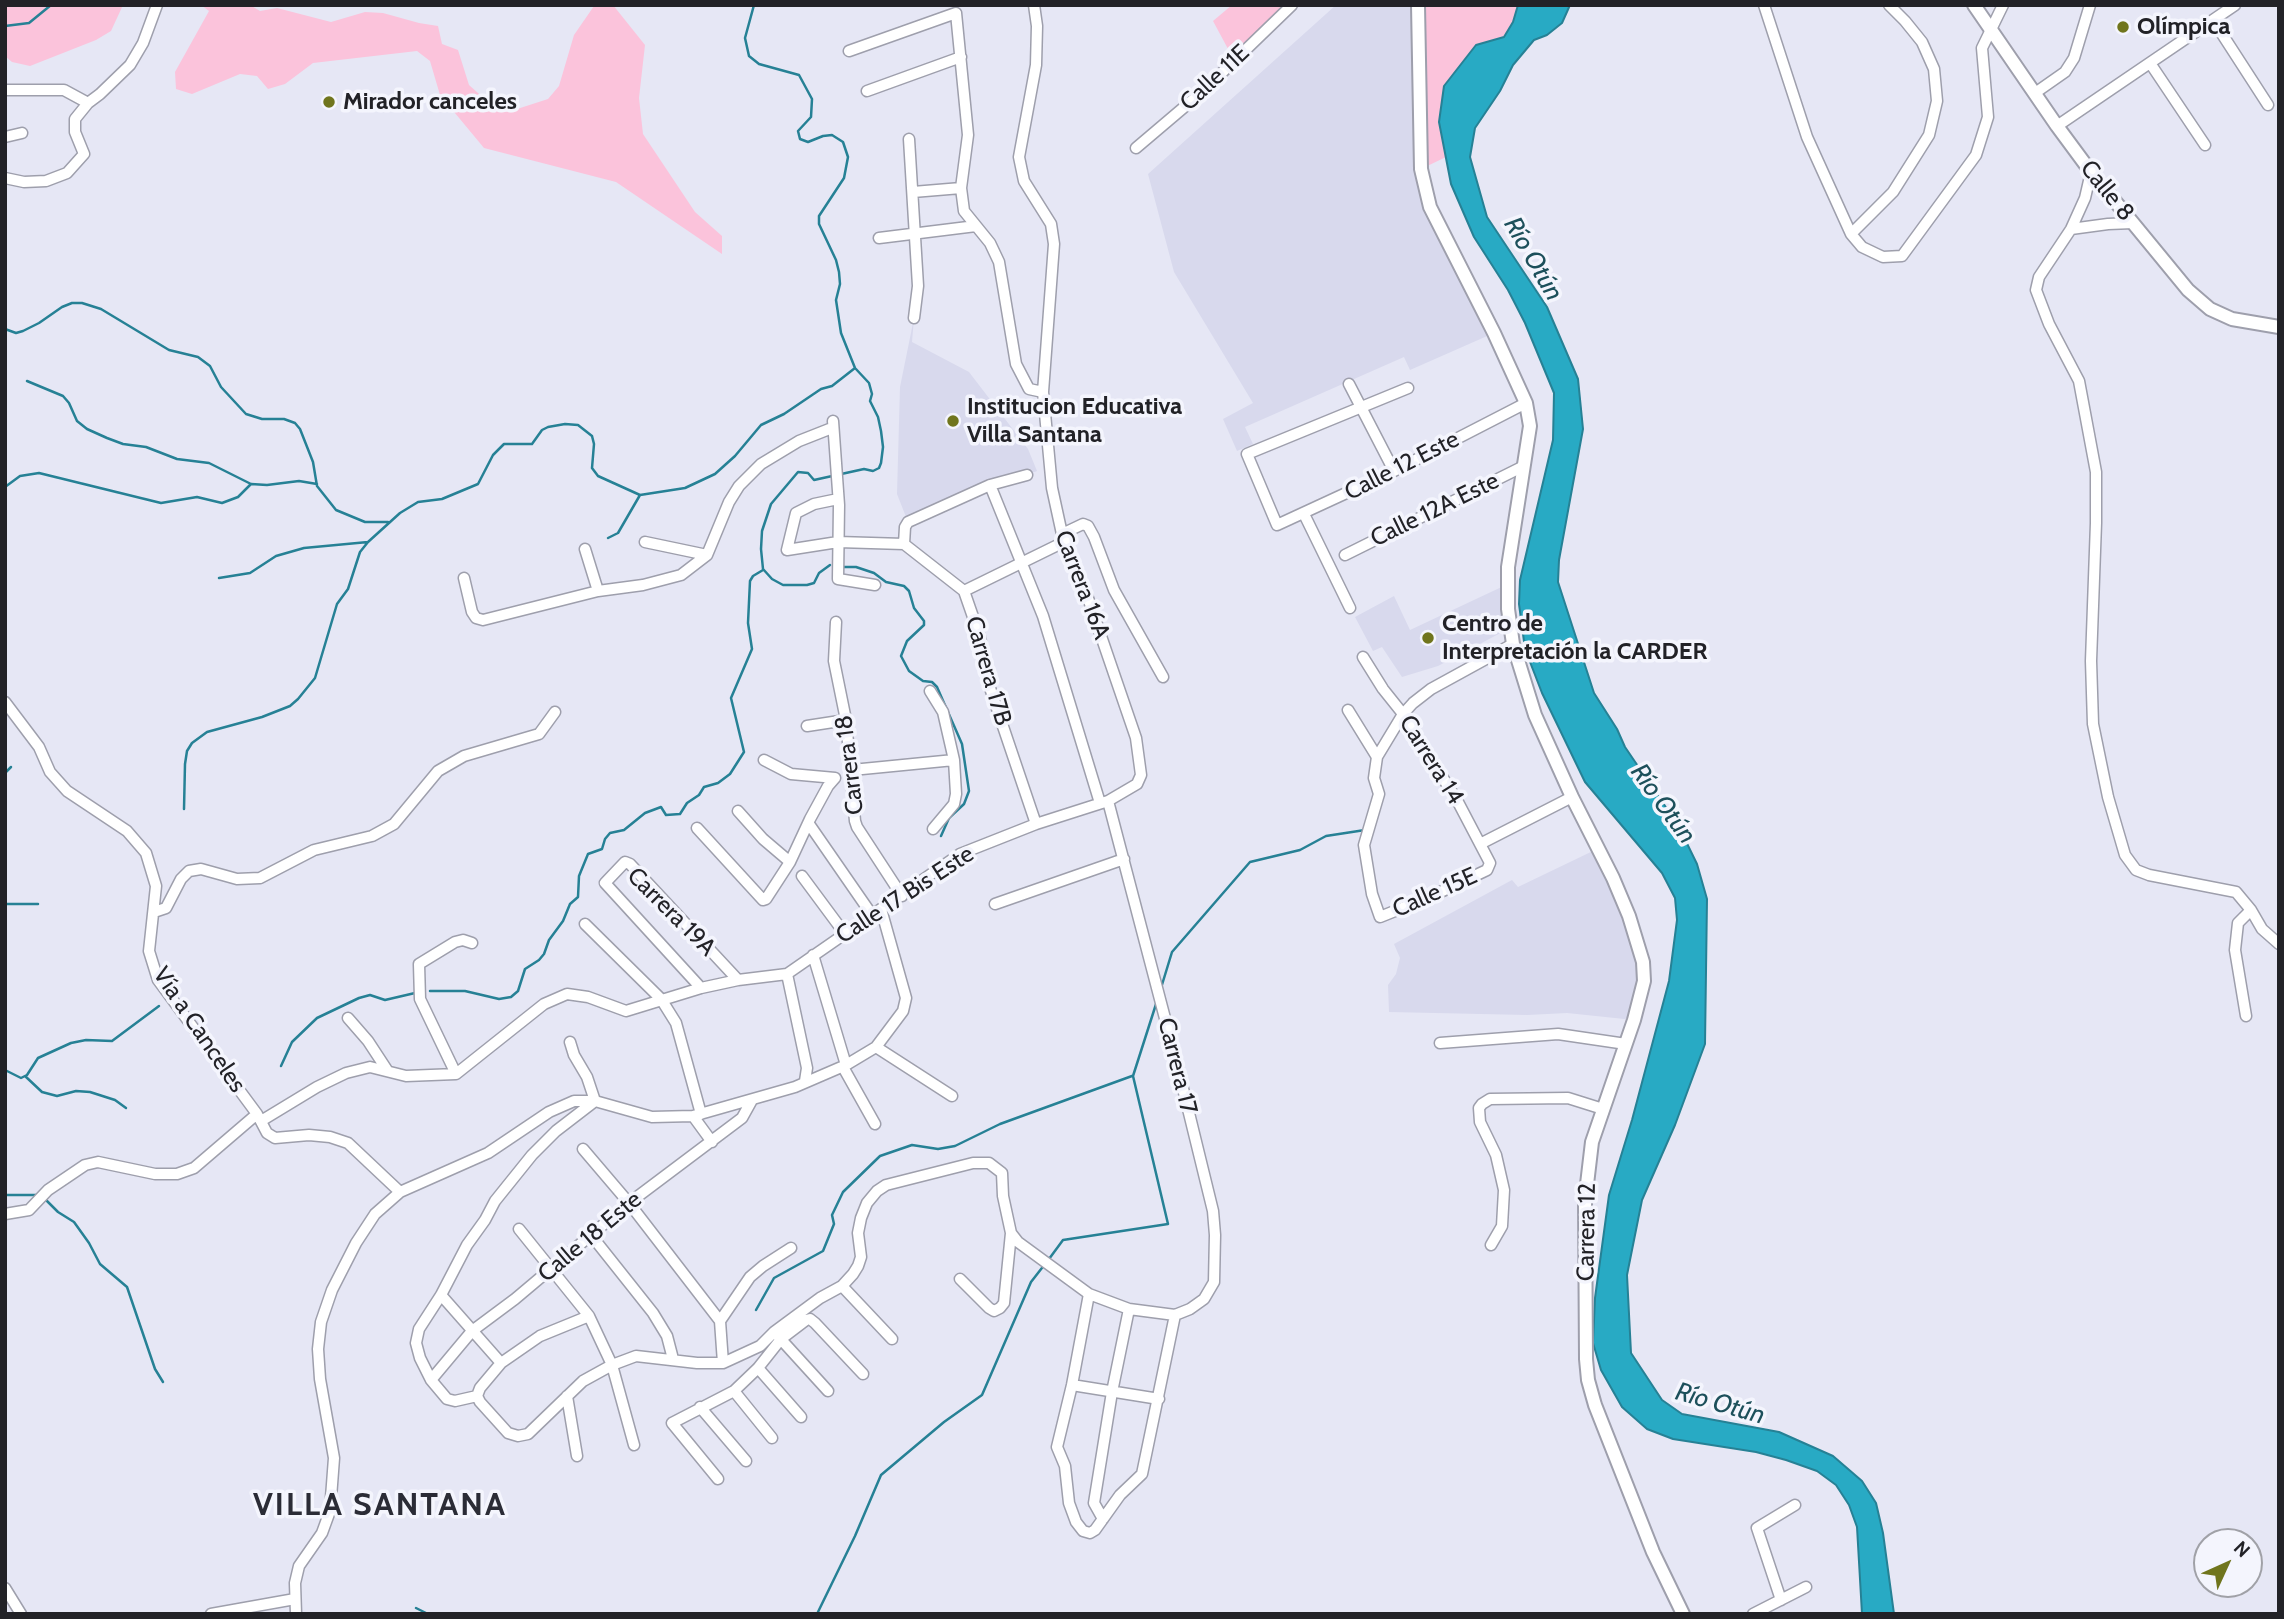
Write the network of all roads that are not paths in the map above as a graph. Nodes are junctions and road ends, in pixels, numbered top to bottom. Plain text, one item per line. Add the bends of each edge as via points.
1 (156, 5) edge
2 (1034, 5) edge
3 (1292, 5) edge
4 (1418, 5) edge
5 (1764, 5) edge
6 (1889, 5) edge
7 (1974, 5) edge
8 (2003, 5) edge
9 (2235, 5) edge
10 (2087, 8) edge
11 (2213, 20) junction
12 (1990, 30) junction
13 (849, 51) dead end
14 (961, 57) junction
15 (2150, 63) junction
16 (5, 90) edge
17 (867, 91) dead end
18 (2035, 93) junction
19 (88, 103) junction
20 (2268, 105) dead end
21 (2057, 126) junction
22 (22, 133) dead end
23 (5, 137) edge
24 (909, 139) dead end
25 (2205, 145) dead end
26 (1136, 148) dead end
27 (2091, 172) junction
28 (5, 178) edge
29 (961, 188) junction
30 (914, 192) junction
31 (2133, 223) junction
32 (976, 226) junction
33 (2071, 229) junction
34 (915, 232) junction
35 (1851, 234) junction
36 (879, 238) dead end
37 (914, 318) dead end
38 (2279, 327) edge
39 (1349, 384) dead end
40 (1408, 388) dead end
41 (1043, 392) junction
42 (1526, 403) junction
43 (1361, 408) junction
44 (1524, 466) junction
45 (1394, 471) junction
46 (1027, 475) dead end
47 (990, 485) junction
48 (838, 499) junction
49 (1304, 514) junction
50 (1064, 538) junction
51 (645, 542) dead end
52 (838, 542) junction
53 (904, 544) junction
54 (585, 549) dead end
55 (707, 555) junction
56 (1345, 555) dead end
57 (1021, 561) junction
58 (464, 578) dead end
59 (875, 585) dead end
60 (598, 591) junction
61 (964, 591) junction
62 (1350, 608) dead end
63 (836, 622) dead end
64 (1513, 644) junction
65 (1363, 657) dead end
66 (1163, 677) dead end
67 (930, 691) dead end
68 (5, 702) edge
69 (1348, 710) dead end
70 (555, 712) dead end
71 (1403, 714) junction
72 (846, 720) junction
73 (807, 726) dead end
74 (1377, 757) junction
75 (764, 760) dead end
76 (954, 760) junction
77 (852, 770) junction
78 (1141, 775) joint
79 (1572, 797) junction
80 (1104, 802) junction
81 (738, 811) dead end
82 (809, 824) junction
83 (1036, 824) junction
84 (697, 828) dead end
85 (933, 829) dead end
86 (1480, 845) junction
87 (1124, 859) junction
88 (790, 862) junction
89 (1490, 868) joint
90 (802, 876) dead end
91 (902, 896) junction
92 (995, 904) dead end
93 (2251, 910) junction
94 (154, 912) junction
95 (877, 912) junction
96 (585, 924) dead end
97 (845, 934) junction
98 (472, 943) dead end
99 (2279, 944) edge
100 (813, 955) junction
101 (786, 974) junction
102 (737, 980) junction
103 (701, 988) junction
104 (661, 999) junction
105 (2246, 1016) dead end
106 (348, 1018) dead end
107 (570, 1042) dead end
108 (1440, 1043) dead end
109 (1626, 1044) junction
110 (876, 1047) junction
111 (845, 1066) junction
112 (387, 1070) junction
113 (456, 1074) junction
114 (805, 1081) junction
115 (952, 1096) dead end
116 (752, 1100) junction
117 (596, 1101) junction
118 (1603, 1109) junction
119 (697, 1115) junction
120 (259, 1118) junction
121 (875, 1124) dead end
122 (712, 1142) junction
123 (583, 1149) dead end
124 (400, 1192) junction
125 (629, 1203) junction
126 (5, 1214) edge
127 (519, 1229) dead end
128 (1011, 1233) junction
129 (591, 1235) junction
130 (1491, 1245) dead end
131 (791, 1248) dead end
132 (550, 1269) junction
133 (960, 1279) dead end
134 (842, 1286) junction
135 (1089, 1294) junction
136 (441, 1296) junction
137 (1129, 1309) junction
138 (1175, 1315) junction
139 (589, 1316) junction
140 (720, 1321) junction
141 (472, 1331) junction
142 (778, 1336) junction
143 (892, 1339) dead end
144 (673, 1359) junction
145 (500, 1363) junction
146 (723, 1363) junction
147 (612, 1365) junction
148 (758, 1368) junction
149 (863, 1374) dead end
150 (432, 1380) junction
151 (1072, 1385) junction
152 (734, 1391) junction
153 (828, 1391) dead end
154 (1112, 1392) junction
155 (477, 1396) junction
156 (566, 1396) junction
157 (1158, 1399) junction
158 (700, 1407) junction
159 (801, 1417) dead end
160 (772, 1438) dead end
161 (634, 1445) dead end
162 (577, 1456) dead end
163 (746, 1461) dead end
164 (718, 1479) dead end
165 (1795, 1505) dead end
166 (1102, 1519) junction
167 (1806, 1587) dead end
168 (5, 1588) edge
169 (295, 1599) junction
170 (1781, 1600) junction
171 (21, 1614) edge
172 (211, 1614) edge
173 (296, 1614) edge
174 (1683, 1614) edge
175 (1754, 1614) edge

1 - 19 street via 130,65
2 - 41 street, Carrera 16A via 1036,65 1019,158 1024,181 1051,225 1054,244
3 - 26 street, Calle 11E
4 - 42 street via 1421,169 1430,207
5 - 35 street via 1807,137
6 - 35 street via 1922,42 1934,69 1937,101 1930,135 1893,192
7 - 12 street, Calle 8
8 - 12 street
9 - 11 street
10 - 18 street via 2074,58 2065,72
11 - 15 street
11 - 20 street
12 - 18 street, Calle 8
12 - 35 street via 1982,48 1988,117 1976,155 1955,186 1902,256 1883,257 1862,247
13 - 14 street via 956,13
14 - 17 street
14 - 29 street via 968,135
15 - 21 street
15 - 25 street
16 - 19 street via 64,90
18 - 21 street, Calle 8
19 - 28 street via 75,119 84,154 67,173 46,181
21 - 27 street, Calle 8
22 - 23 street
24 - 30 street
27 - 31 street, Calle 8
27 - 33 street
29 - 30 street
29 - 32 street via 964,211
30 - 34 street
31 - 33 street
31 - 38 street, Calle 8 via 2210,309 2232,319
32 - 34 street
32 - 41 street via 999,262 1016,364 1029,389
33 - 93 street via 2039,277 2036,290 2080,381 2096,472 2093,724 2114,821 2124,855 2136,870 2236,892
34 - 36 street
34 - 37 street via 918,286
39 - 43 street
40 - 43 street
41 - 50 street, Carrera 16A via 1052,488
42 - 44 street, Carrera 12 via 1530,426
42 - 45 street, Calle 12 Este
43 - 45 street
43 - 49 street, Calle 12 Este via 1247,454 1277,525
44 - 56 street, Calle 12A Este
44 - 64 street, Carrera 12 via 1508,567
45 - 49 street, Calle 12 Este
46 - 47 street
47 - 53 street via 908,522
47 - 57 street, Carrera 17
48 - 52 street
48 - 52 street via 796,513 787,550
48 - 55 street via 832,424 761,464 739,486
49 - 62 street
50 - 57 street
50 - 66 street via 1083,524 1088,526 1114,590
50 - 78 street, Carrera 16A via 1136,738
51 - 55 street
52 - 53 street
52 - 59 street via 838,579
53 - 61 street, Carrera 17B
54 - 60 street
55 - 60 street via 681,575
57 - 61 street
57 - 80 street, Carrera 17
58 - 60 street via 472,612 483,620
61 - 83 street, Carrera 17B via 980,637 989,685
63 - 72 street, Carrera 18 via 834,661
64 - 71 street via 1431,689
64 - 79 street, Carrera 12 via 1535,715
65 - 71 street, Carrera 14
67 - 76 street via 943,712
68 - 94 street, Vía a Canceles via 67,791 127,831 146,853 156,886
69 - 74 street
70 - 94 street via 539,734 464,756 438,771 394,824 372,836 314,850 260,878 237,879 201,869 189,872 166,908
71 - 74 street
71 - 86 street, Carrera 14
72 - 73 street
72 - 77 street, Carrera 18
74 - 89 street, Calle 15E via 1374,778 1379,794 1364,845 1380,917
75 - 82 street via 791,774 835,778
76 - 77 street
76 - 85 street via 954,804
77 - 91 street, Carrera 18 via 857,827
78 - 80 street, Calle 17 Bis Este via 1130,791
79 - 86 street
79 - 109 street, Carrera 12 via 1613,878 1643,962 1644,981
80 - 83 street, Calle 17 Bis Este
80 - 87 street, Carrera 17
81 - 88 street
82 - 88 street
82 - 95 street
83 - 91 street, Calle 17 Bis Este via 960,854
84 - 88 street via 763,900
86 - 89 street, Carrera 14
87 - 92 street
87 - 138 street, Carrera 17 via 1213,1211 1213,1282 1205,1299
90 - 97 street
91 - 95 street, Calle 17 Bis Este
93 - 99 street via 2262,929
93 - 105 street via 2238,923 2235,950
94 - 120 street, Vía a Canceles via 149,951 158,980
95 - 97 street, Calle 17 Bis Este
95 - 110 street via 906,998 903,1011
96 - 104 street
97 - 100 street, Calle 17 Bis Este
98 - 113 street via 455,942 419,964 420,999
100 - 101 street, Calle 17 Bis Este
100 - 111 street
101 - 102 street, Calle 17 Bis Este
101 - 114 street via 807,1068
102 - 103 street, Calle 17 Bis Este
102 - 103 street, Carrera 19A via 628,862 605,884
103 - 104 street, Calle 17 Bis Este
104 - 113 street, Calle 17 Bis Este via 626,1011 567,994 544,1004
104 - 119 street via 676,1023
106 - 112 street
107 - 117 street
108 - 109 street via 1558,1034
109 - 118 street, Carrera 12
110 - 111 street
110 - 115 street
111 - 114 street
111 - 121 street
112 - 113 street via 406,1076
112 - 120 street via 370,1067 346,1073
114 - 116 street
116 - 119 street
116 - 122 street, Calle 18 Este via 742,1118
117 - 119 street via 652,1117
117 - 124 street via 574,1101 549,1112 488,1153
117 - 136 street via 556,1131 495,1201
118 - 130 street via 1568,1098 1490,1099 1482,1104 1480,1122 1496,1155 1504,1191 1502,1226
118 - 174 street, Carrera 12 via 1592,1142 1585,1202 1588,1380 1653,1552
119 - 122 street
120 - 124 street via 275,1138 309,1135 348,1143
120 - 126 street via 194,1168 155,1174 98,1162 85,1165 48,1190 29,1210
122 - 125 street, Calle 18 Este
123 - 125 street
124 - 169 street via 366,1226 332,1290 321,1322 320,1379 334,1458 330,1511 322,1533 299,1566
125 - 129 street, Calle 18 Este
125 - 140 street
127 - 132 street
128 - 133 street via 1000,1308 989,1308
128 - 134 street via 1002,1173 989,1163 886,1185 867,1203 858,1233 861,1257
128 - 135 street
129 - 132 street, Calle 18 Este
129 - 144 street via 653,1312
131 - 140 street via 750,1278
132 - 139 street
132 - 141 street, Calle 18 Este
134 - 142 street via 820,1298
134 - 143 street
135 - 137 street
135 - 151 street
136 - 141 street
136 - 150 street via 419,1329 416,1343
137 - 138 street
137 - 154 street
138 - 157 street
139 - 145 street via 540,1336
139 - 147 street
140 - 146 street
141 - 145 street
141 - 150 street, Calle 18 Este
142 - 146 street
142 - 148 street
142 - 149 street via 810,1320
142 - 153 street
144 - 146 street
144 - 147 street via 642,1355
145 - 155 street
147 - 156 street
147 - 161 street
148 - 152 street
148 - 159 street
150 - 155 street via 447,1399
151 - 154 street
151 - 166 street via 1057,1447 1065,1466 1069,1503 1083,1531 1095,1530
152 - 158 street
152 - 160 street
154 - 157 street
154 - 166 street via 1094,1503
155 - 156 street via 508,1433 518,1436 539,1426
156 - 162 street
157 - 166 street via 1142,1474
158 - 163 street
158 - 164 street via 672,1423
165 - 170 street via 1757,1528
167 - 170 street
168 - 171 street
169 - 172 street
169 - 173 street
170 - 175 street

